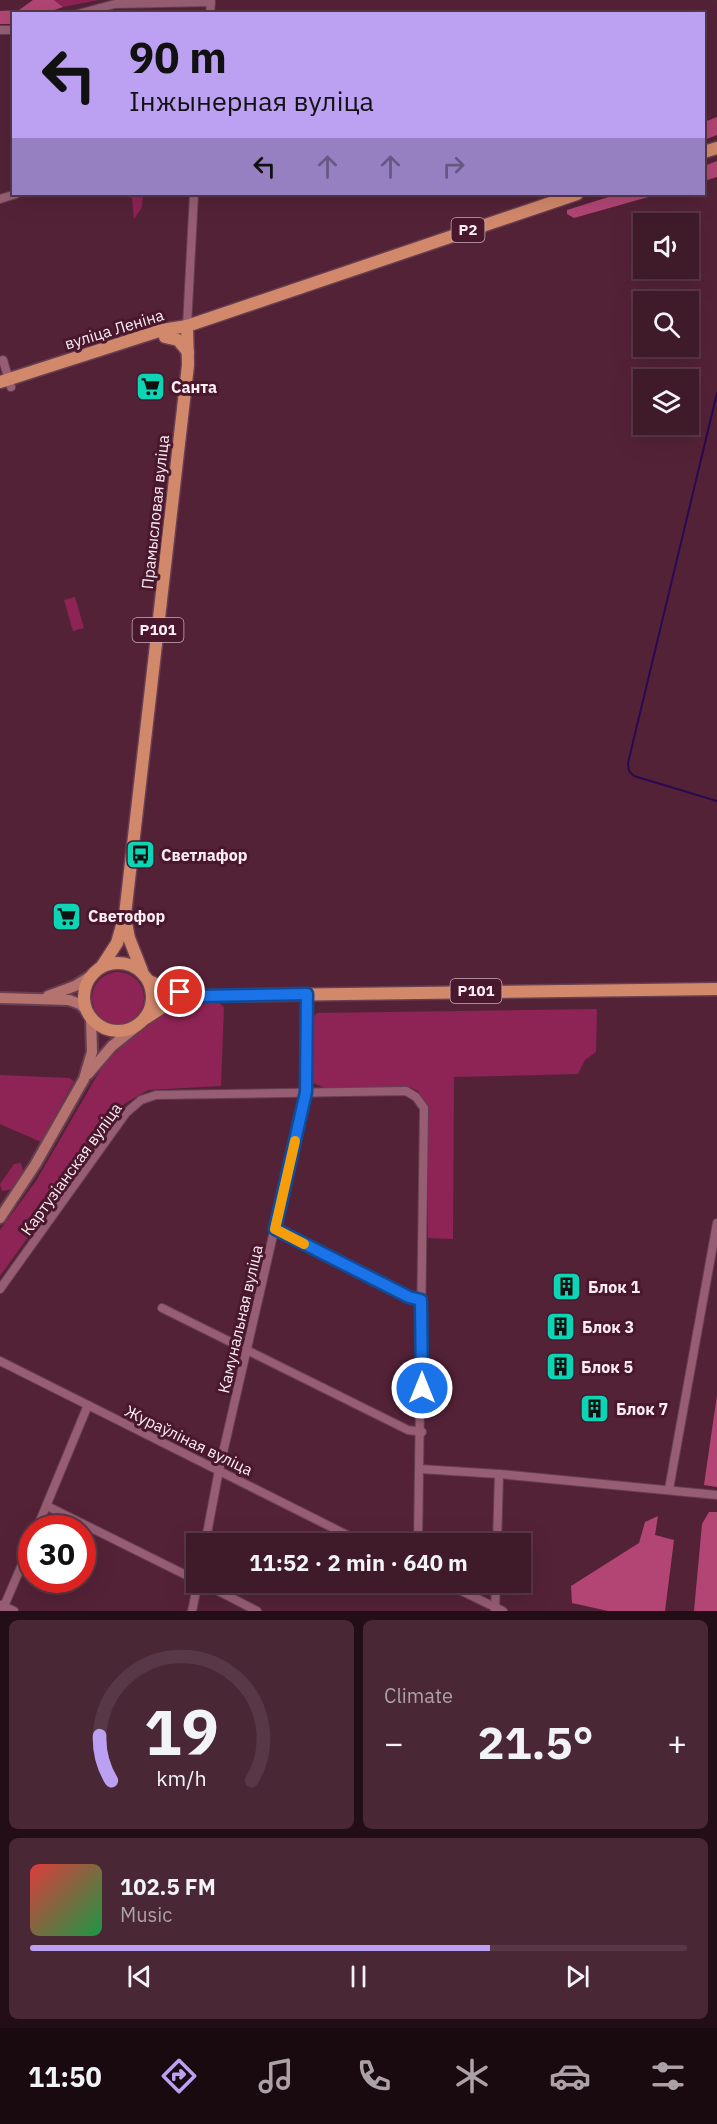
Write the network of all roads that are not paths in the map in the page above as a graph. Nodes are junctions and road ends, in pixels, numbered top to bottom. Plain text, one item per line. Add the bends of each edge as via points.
1 (85, 12) edge
2 (210, 12) edge
3 (194, 195) edge
4 (574, 195) edge
5 (187, 326) junction
6 (165, 337) junction
7 (188, 353) junction
8 (0, 361) edge
9 (5, 384) edge
10 (125, 915) junction
11 (102, 966) junction
12 (91, 976) junction
13 (146, 976) junction
14 (717, 989) edge
15 (307, 994) junction
16 (201, 996) junction
17 (45, 997) junction
18 (0, 998) edge
19 (89, 1015) junction
20 (146, 1018) junction
21 (136, 1027) junction
22 (84, 1079) junction
23 (306, 1092) junction
24 (0, 1218) edge
25 (717, 1223) edge
26 (275, 1229) junction
27 (0, 1289) edge
28 (421, 1300) junction
29 (162, 1308) dead end
30 (248, 1349) junction
31 (0, 1362) edge
32 (88, 1405) junction
33 (422, 1432) junction
34 (420, 1469) junction
35 (219, 1470) junction
36 (499, 1474) junction
37 (669, 1489) junction
38 (717, 1496) edge
39 (47, 1506) junction
40 (43, 1515) edge
41 (207, 1533) edge
42 (342, 1533) edge
43 (418, 1533) edge
44 (497, 1533) edge
45 (18, 1572) edge
46 (186, 1576) edge
47 (196, 1593) edge
48 (220, 1593) edge
49 (465, 1593) edge
50 (497, 1593) edge
51 (2, 1607) edge
52 (498, 1610) edge
53 (14, 1611) edge
54 (192, 1611) edge
55 (257, 1611) edge

1 - 2 street via 115,4 211,2
3 - 5 street
4 - 5 main road, Р2
5 - 6 main road, вуліца Леніна / Р2
5 - 7 main road, Прамысловая вуліца / Р101
5 - 9 main road, вуліца Леніна / Р2 via 162,330
6 - 7 main road via 178,340
6 - 9 main road, вуліца Леніна / Р2
7 - 10 main road, Прамысловая вуліца / Р101
8 - 9 street via 3,360
10 - 11 main road, Прамысловая вуліца / Р101 via 117,943
10 - 13 main road, Прамысловая вуліца / Р101 via 129,938
11 - 12 main road, Р101
11 - 13 main road, Р101 via 123,962
12 - 17 street
12 - 19 main road via 84,993
13 - 16 main road, Р101 via 165,988
13 - 20 main road, Р101 via 153,993
14 - 15 main road, Р101
15 - 16 main road, Р101
15 - 23 street, Камунальная вуліца
16 - 20 main road, Р101 via 163,1007
17 - 18 street
17 - 19 street via 74,1001
19 - 21 main road via 112,1031
19 - 22 street via 92,1052
20 - 21 main road, Р101
21 - 22 street
22 - 24 street
23 - 26 street, Камунальная вуліца
23 - 27 street, Картузіанская вуліца via 156,1095 141,1100 126,1113
23 - 28 street, Картузіанская вуліца via 406,1091 424,1108
25 - 37 street
26 - 28 street
26 - 30 street, Камунальная вуліца
28 - 33 street, Картузіанская вуліца
29 - 30 street
30 - 33 street via 408,1430
30 - 35 street, Камунальная вуліца
31 - 32 street, Жураўліная вуліца
32 - 35 street, Жураўліная вуліца
32 - 39 street
33 - 34 street, Картузіанская вуліца
34 - 36 street
34 - 43 street, Картузіанская вуліца
35 - 41 street, Камунальная вуліца
35 - 42 street, Жураўліная вуліца
36 - 37 street
36 - 44 street
37 - 38 street
39 - 40 street
39 - 46 street
45 - 51 street
47 - 54 street
48 - 55 street
49 - 52 street
50 - 52 street
51 - 53 street

